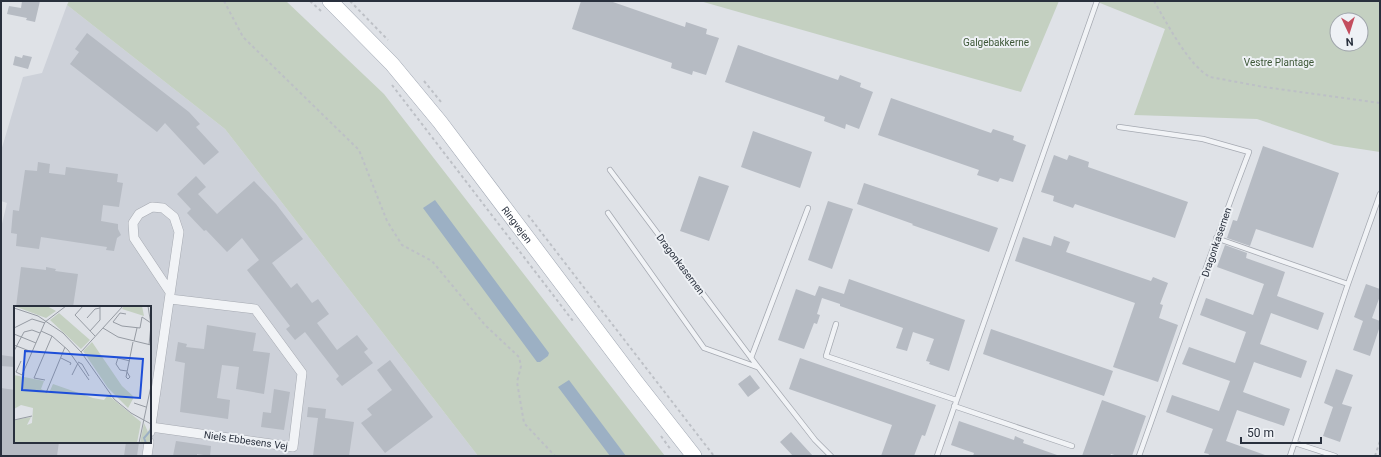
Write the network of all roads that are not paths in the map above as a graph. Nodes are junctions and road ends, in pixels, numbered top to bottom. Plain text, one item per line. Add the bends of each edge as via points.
1 (1097, 1) edge
2 (326, 6) edge
3 (1119, 127) dead end
4 (610, 170) dead end
5 (1380, 194) edge
6 (808, 208) dead end
7 (608, 213) dead end
8 (1216, 238) junction
9 (1348, 284) junction
10 (170, 295) junction
11 (836, 324) dead end
12 (751, 358) junction
13 (758, 367) junction
14 (956, 400) junction
15 (954, 406) junction
16 (151, 422) edge
17 (151, 429) edge
18 (149, 443) edge
19 (1295, 443) junction
20 (1072, 446) dead end
21 (147, 456) edge
22 (694, 456) edge
23 (831, 456) edge
24 (937, 456) edge
25 (1139, 456) edge
26 (1290, 456) edge
27 (1335, 456) edge

1 - 14 lane
2 - 22 main road, Ringvejen via 392,64 429,108
3 - 8 lane, Dragonkasernen via 1203,139 1249,152
4 - 12 lane, Dragonkasernen
5 - 9 lane
6 - 12 lane
7 - 13 lane via 704,348
8 - 9 lane
8 - 25 lane, Dragonkasernen
9 - 19 lane
10 - 10 street, Niels Ebbesens Vej via 134,238 132,223 139,214 152,207 163,208 174,217 179,232
10 - 16 street, Niels Ebbesens Vej
10 - 17 street, Niels Ebbesens Vej via 255,309 302,372 293,447
11 - 14 lane via 826,356
12 - 13 lane, Dragonkasernen
13 - 23 lane, Dragonkasernen via 815,440
14 - 15 lane
15 - 20 lane
15 - 24 lane
18 - 21 street
19 - 26 lane
19 - 27 lane

